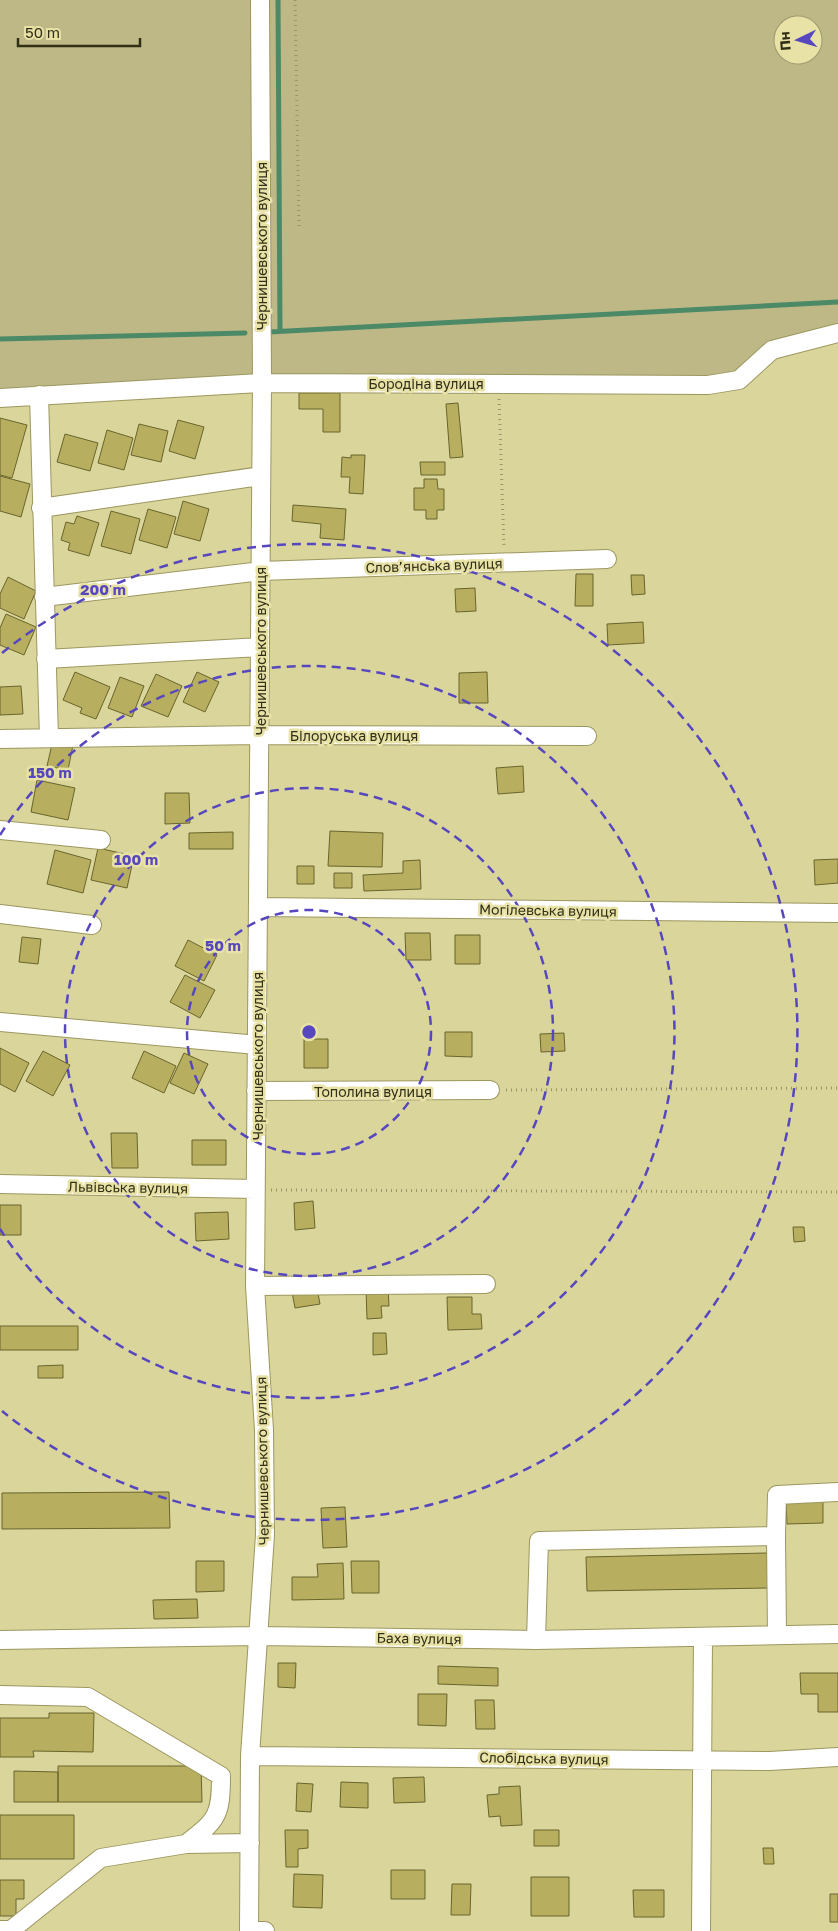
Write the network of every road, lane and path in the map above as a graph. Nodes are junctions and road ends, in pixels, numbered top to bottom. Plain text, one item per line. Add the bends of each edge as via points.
1 (260, 0) edge
2 (295, 0) edge
3 (299, 227) dead end
4 (838, 333) edge
5 (262, 383) junction
6 (499, 384) junction
7 (39, 396) junction
8 (0, 398) edge
9 (261, 476) junction
10 (41, 508) junction
11 (607, 559) dead end
12 (505, 563) junction
13 (260, 571) junction
14 (44, 597) junction
15 (260, 647) junction
16 (46, 659) junction
17 (259, 735) junction
18 (587, 736) dead end
19 (48, 738) junction
20 (0, 739) edge
21 (0, 830) edge
22 (101, 840) dead end
23 (258, 906) junction
24 (838, 913) edge
25 (0, 914) edge
26 (92, 925) dead end
27 (0, 1022) edge
28 (257, 1045) junction
29 (838, 1088) edge
30 (490, 1090) joint
31 (256, 1091) junction
32 (0, 1184) edge
33 (255, 1190) junction
34 (838, 1192) edge
35 (486, 1284) dead end
36 (255, 1286) junction
37 (838, 1492) edge
38 (776, 1536) junction
39 (838, 1634) edge
40 (777, 1635) junction
41 (260, 1636) junction
42 (703, 1637) junction
43 (0, 1640) edge
44 (536, 1640) junction
45 (0, 1695) edge
46 (250, 1756) junction
47 (838, 1757) edge
48 (702, 1760) junction
49 (250, 1843) junction
50 (186, 1844) junction
51 (0, 1930) edge
52 (249, 1931) edge
53 (264, 1931) edge
54 (701, 1931) edge

1 - 5 street, Чернишевського вулиця
2 - 3 path
4 - 6 street, Бородіна вулиця via 772,350 739,380 708,385
5 - 6 street, Бородіна вулиця
5 - 7 street, Бородіна вулиця
5 - 9 street, Чернишевського вулиця
6 - 12 path
7 - 8 street, Бородіна вулиця
7 - 10 street
9 - 10 street
9 - 13 street, Чернишевського вулиця
10 - 14 street
11 - 12 street, Слов’янська вулиця
12 - 13 street, Слов’янська вулиця
13 - 14 street, Слов’янська вулиця
13 - 15 street, Чернишевського вулиця
14 - 16 street
15 - 16 street
15 - 17 street, Чернишевського вулиця
16 - 19 street
17 - 18 street, Білоруська вулиця
17 - 19 street, Білоруська вулиця
17 - 23 street, Чернишевського вулиця
19 - 20 street, Білоруська вулиця
21 - 22 street
23 - 24 street, Могілевська вулиця
23 - 28 street, Чернишевського вулиця
25 - 26 street
27 - 28 street
28 - 31 street, Чернишевського вулиця
29 - 30 path
30 - 31 street, Тополина вулиця
31 - 33 street, Чернишевського вулиця
32 - 33 street, Львівська вулиця
33 - 34 path
33 - 36 street, Чернишевського вулиця
35 - 36 street
36 - 41 street, Чернишевського вулиця via 264,1430 265,1535
37 - 38 street via 778,1495
38 - 40 street
38 - 44 street via 539,1541
39 - 40 street, Баха вулиця
40 - 42 street, Баха вулиця
41 - 43 street, Баха вулиця
41 - 44 street, Баха вулиця
41 - 46 street, Чернишевського вулиця
42 - 44 street, Баха вулиця
42 - 48 street
45 - 50 street via 88,1696 222,1776 221,1806 210,1825
46 - 48 street, Слобідська вулиця
46 - 49 street, Чернишевського вулиця
47 - 48 street, Слобідська вулиця
48 - 54 street
49 - 50 street
49 - 52 street, Чернишевського вулиця
50 - 51 street via 101,1858 11,1930
52 - 53 street

